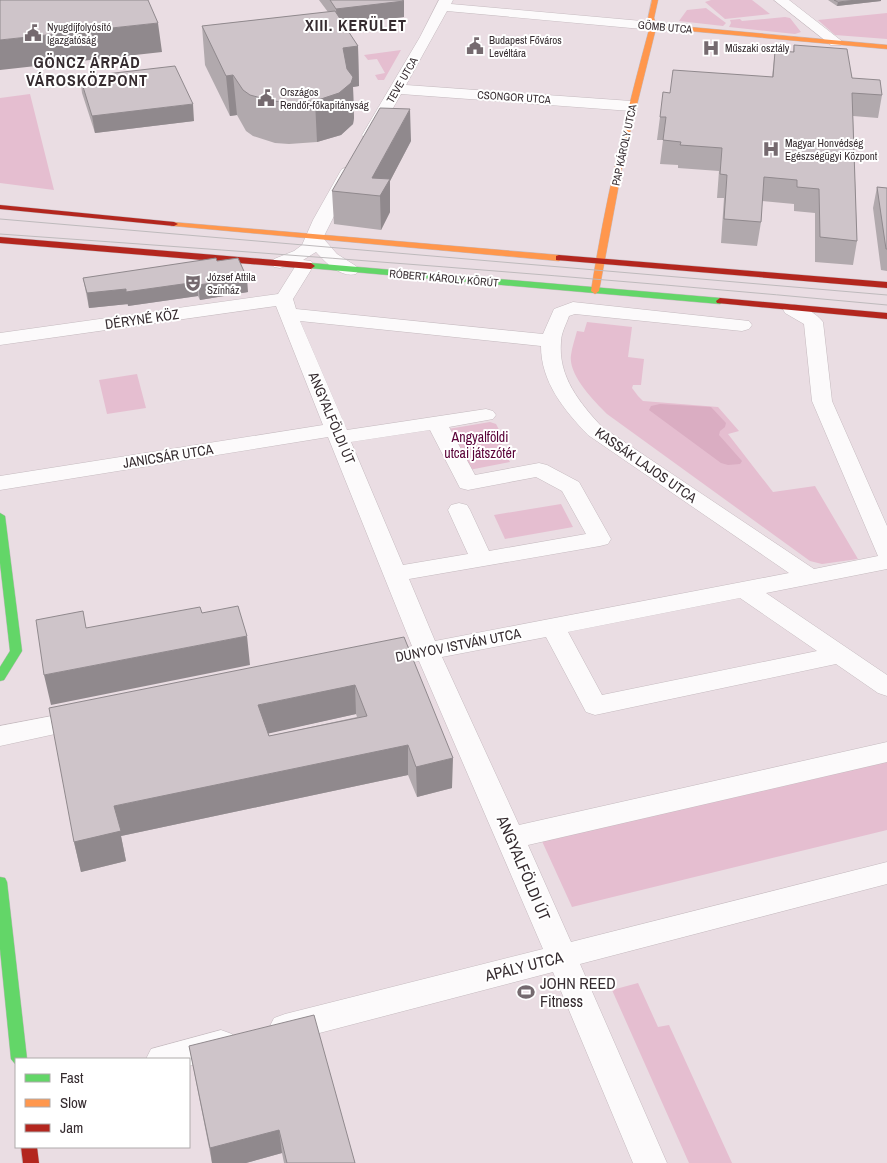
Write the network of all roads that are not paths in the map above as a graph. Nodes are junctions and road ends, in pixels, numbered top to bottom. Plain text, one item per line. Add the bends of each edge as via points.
1 (655, 0) edge
2 (781, 0) edge
3 (444, 3) edge
4 (653, 26) junction
5 (836, 42) junction
6 (887, 47) edge
7 (397, 89) junction
8 (631, 106) junction
9 (0, 207) edge
10 (53, 213) junction
11 (0, 214) edge
12 (314, 238) junction
13 (2, 243) edge
14 (599, 262) junction
15 (280, 263) junction
16 (305, 265) junction
17 (350, 270) junction
18 (887, 285) edge
19 (595, 292) junction
20 (286, 306) junction
21 (792, 308) junction
22 (887, 316) edge
23 (742, 325) dead end
24 (0, 339) edge
25 (551, 341) junction
26 (486, 415) dead end
27 (437, 423) junction
28 (338, 433) junction
29 (0, 484) edge
30 (459, 510) dead end
31 (0, 516) edge
32 (887, 552) edge
33 (481, 558) junction
34 (887, 562) edge
35 (396, 574) junction
36 (809, 576) junction
37 (743, 589) junction
38 (553, 627) junction
39 (428, 651) junction
40 (839, 655) junction
41 (351, 666) edge
42 (0, 677) edge
43 (887, 687) edge
44 (110, 714) edge
45 (0, 736) edge
46 (887, 752) edge
47 (511, 838) junction
48 (887, 873) edge
49 (0, 882) edge
50 (562, 956) junction
51 (12, 1049) edge
52 (166, 1058) edge
53 (29, 1148) edge
54 (31, 1163) edge
55 (650, 1163) edge

1 - 4 main road, PAP KÁROLY UTCA via 651,18
2 - 5 street
3 - 4 street, GÖMB UTCA
3 - 7 street, TEVE UTCA
4 - 5 main road, GÖMB UTCA
4 - 8 main road, PAP KÁROLY UTCA
5 - 6 main road, GÖMB UTCA
7 - 8 street, CSONGOR UTCA
7 - 12 street, TEVE UTCA
8 - 14 main road, PAP KÁROLY UTCA
9 - 10 main road
10 - 11 main road
10 - 12 main road
12 - 14 main road
12 - 15 street, TEVE UTCA via 310,248
12 - 17 street via 331,258
13 - 15 main road, RÓBERT KÁROLY KÖRÚT
14 - 18 main road
14 - 19 main road, PAP KÁROLY UTCA
15 - 16 main road, RÓBERT KÁROLY KÖRÚT
16 - 17 main road, RÓBERT KÁROLY KÖRÚT
16 - 20 street
17 - 19 main road, RÓBERT KÁROLY KÖRÚT
19 - 21 main road, RÓBERT KÁROLY KÖRÚT
20 - 24 street, DÉRYNÉ KÖZ
20 - 25 street, DÉRYNÉ KÖZ
20 - 28 street, ANGYALFÖLDI ÚT
21 - 22 main road, RÓBERT KÁROLY KÖRÚT
21 - 32 street via 812,322 822,401
23 - 25 street, KASSÁK LAJOS UTCA via 573,308 561,312
25 - 36 street, KASSÁK LAJOS UTCA via 556,379 576,412 595,431
26 - 27 street, JANICSÁR UTCA
27 - 28 street, JANICSÁR UTCA
27 - 33 street via 468,483 539,470 571,487 600,539
28 - 29 street, JANICSÁR UTCA
28 - 35 street, ANGYALFÖLDI ÚT
30 - 33 street
31 - 42 main road via 16,651
33 - 35 street
34 - 36 street, DUNYOV ISTVÁN UTCA
35 - 39 street, ANGYALFÖLDI ÚT
36 - 37 street, DUNYOV ISTVÁN UTCA
37 - 38 street, DUNYOV ISTVÁN UTCA
37 - 40 street
38 - 39 street, DUNYOV ISTVÁN UTCA
38 - 40 street via 595,706
39 - 41 street, DUNYOV ISTVÁN UTCA
39 - 47 street, ANGYALFÖLDI ÚT
40 - 43 street
44 - 45 street
46 - 47 street
47 - 50 street, ANGYALFÖLDI ÚT
48 - 50 street, APÁLY UTCA
49 - 51 main road
50 - 52 street, APÁLY UTCA
50 - 55 street, ANGYALFÖLDI ÚT
53 - 54 main road

